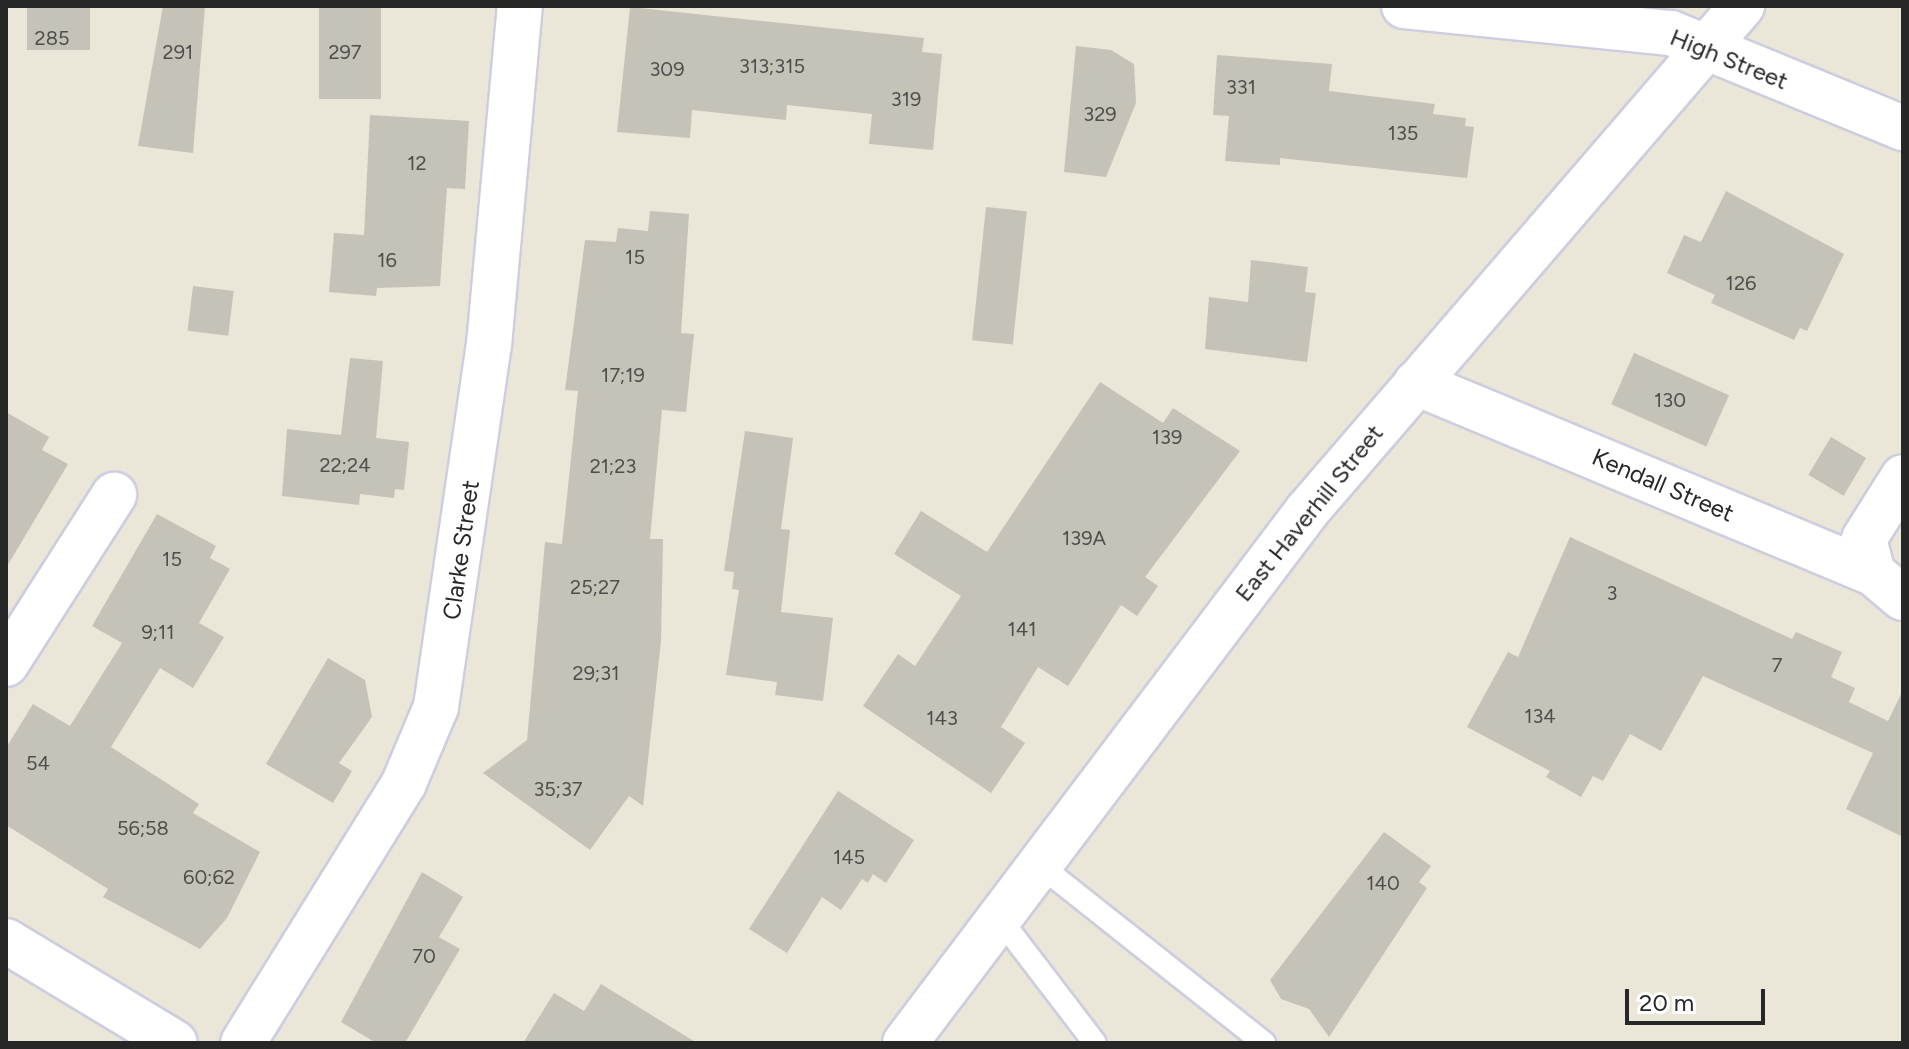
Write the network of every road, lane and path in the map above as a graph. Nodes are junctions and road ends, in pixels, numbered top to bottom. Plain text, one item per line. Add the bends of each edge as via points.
1 (520, 6) edge
2 (1404, 6) edge
3 (1742, 6) edge
4 (1706, 48) junction
5 (1903, 128) edge
6 (1416, 383) junction
7 (1903, 477) edge
8 (114, 495) dead end
9 (1888, 585) edge
10 (6, 664) edge
11 (1037, 863) junction
12 (997, 915) junction
13 (6, 941) edge
14 (175, 1043) edge
15 (243, 1043) edge
16 (905, 1043) edge
17 (1095, 1043) edge
18 (1264, 1043) edge

1 - 15 street, Clarke Street via 489,345 436,707 404,783
2 - 4 street, High Street via 1671,33
3 - 4 street, East Haverhill Street
4 - 5 street, High Street
4 - 6 street, East Haverhill Street
6 - 9 street, Kendall Street
6 - 11 street, East Haverhill Street via 1307,511
7 - 9 street via 1864,539
8 - 10 street
11 - 12 street, East Haverhill Street
11 - 18 lane
12 - 16 street, East Haverhill Street
12 - 17 lane
13 - 14 street

